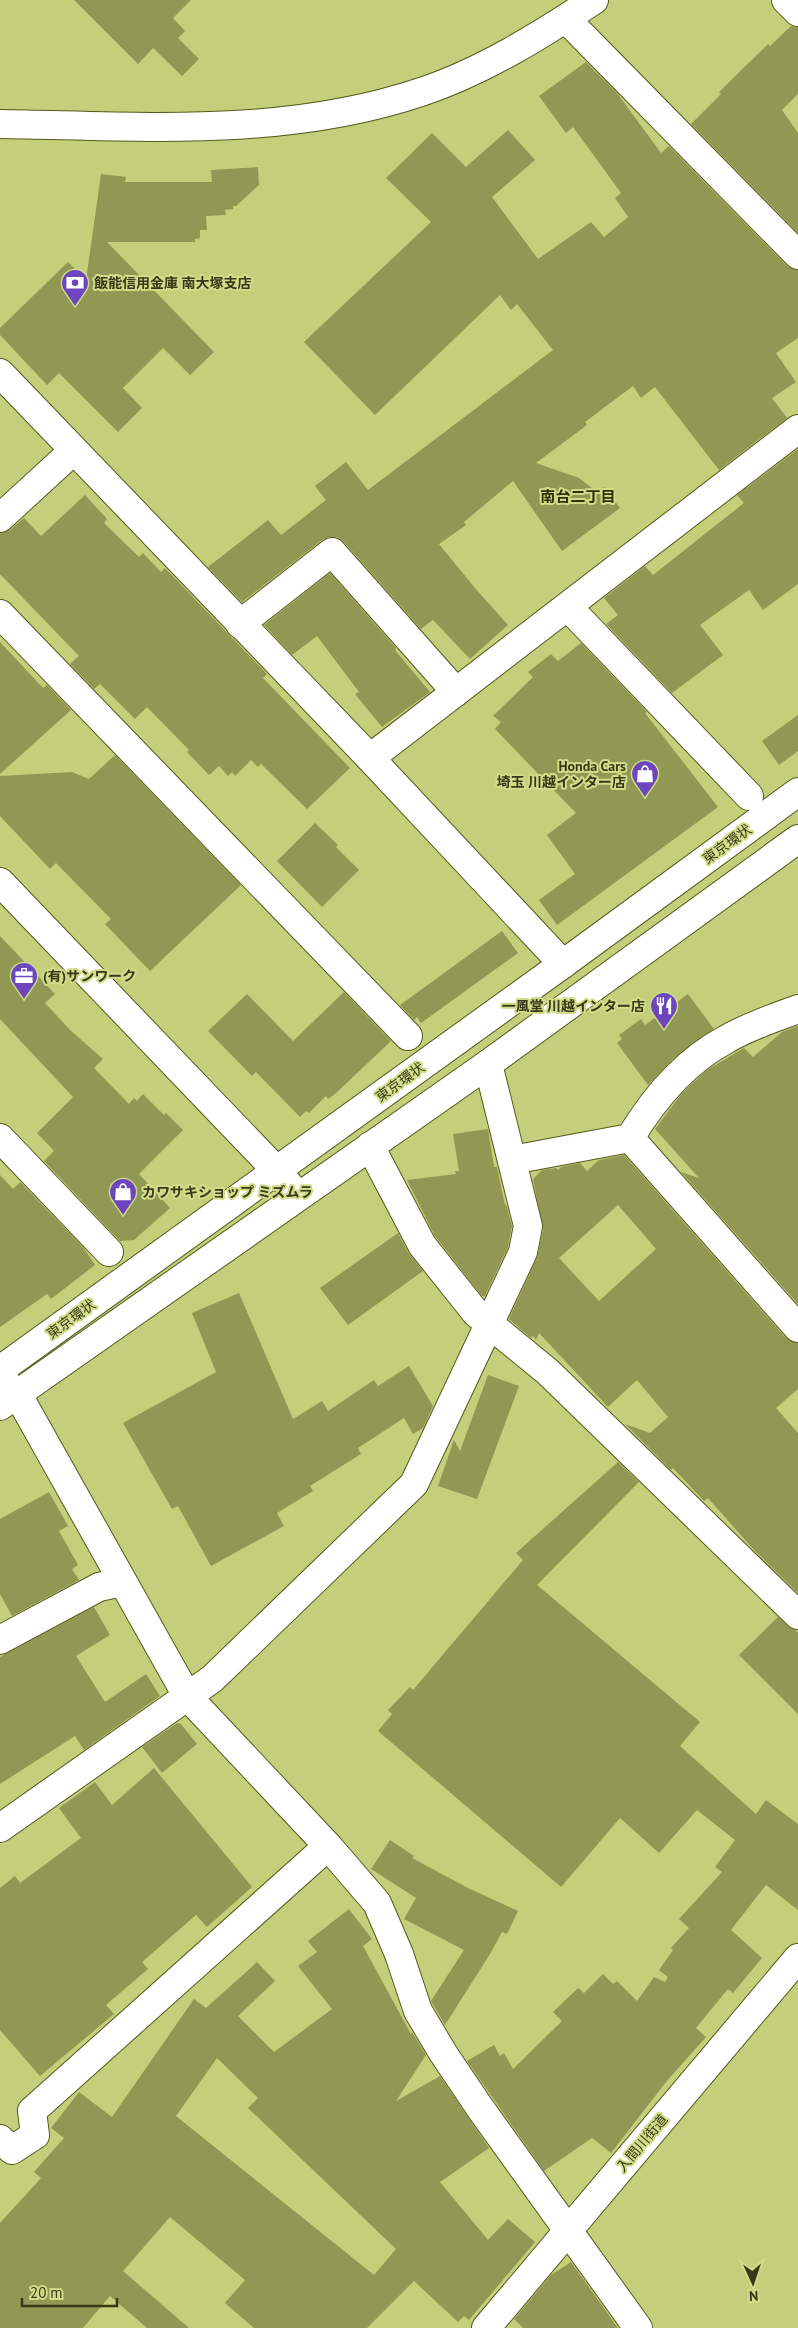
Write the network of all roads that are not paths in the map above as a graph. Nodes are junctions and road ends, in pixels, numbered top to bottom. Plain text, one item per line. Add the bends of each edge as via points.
1 (594, 0) edge
2 (786, 0) edge
3 (798, 12) edge
4 (566, 19) junction
5 (0, 124) edge
6 (798, 255) edge
7 (0, 373) edge
8 (798, 428) edge
9 (73, 451) junction
10 (0, 518) edge
11 (568, 607) junction
12 (0, 614) edge
13 (240, 624) junction
14 (456, 692) junction
15 (370, 758) junction
16 (798, 792) edge
17 (749, 796) dead end
18 (798, 839) edge
19 (0, 882) edge
20 (563, 964) junction
21 (798, 1008) edge
22 (408, 1036) dead end
23 (488, 1064) junction
24 (0, 1138) edge
25 (630, 1138) junction
26 (370, 1146) junction
27 (512, 1160) junction
28 (277, 1171) junction
29 (298, 1196) junction
30 (109, 1252) dead end
31 (488, 1325) junction
32 (798, 1328) edge
33 (0, 1370) edge
34 (6, 1392) edge
35 (122, 1582) junction
36 (798, 1615) edge
37 (0, 1640) edge
38 (187, 1696) junction
39 (0, 1828) edge
40 (328, 1846) junction
41 (798, 1958) edge
42 (0, 2139) edge
43 (568, 2230) junction
44 (486, 2328) edge
45 (638, 2328) edge

1 - 4 main road
2 - 3 main road
4 - 5 main road via 503,55 421,92 311,118 242,126 184,128
4 - 6 main road
7 - 9 main road
8 - 11 main road
9 - 10 main road
9 - 13 main road
11 - 14 main road
11 - 17 main road
12 - 22 main road
13 - 14 main road via 332,552
13 - 15 main road
14 - 15 main road
15 - 20 main road
16 - 20 main road, 東京環状
18 - 23 main road
19 - 28 main road
20 - 28 main road, 東京環状
21 - 25 main road via 726,1039 698,1058 648,1108
23 - 26 main road
23 - 27 main road
24 - 30 main road
25 - 27 main road
25 - 32 main road
26 - 29 main road
26 - 31 main road via 422,1245
27 - 31 main road via 528,1226 523,1252
28 - 29 main road
28 - 33 main road, 東京環状
29 - 34 main road
31 - 36 main road via 548,1372
31 - 38 main road via 414,1484 212,1679
34 - 35 main road
35 - 37 main road via 99,1588
35 - 38 main road
38 - 39 main road
38 - 40 main road
40 - 42 main road via 32,2111 35,2135 12,2150
40 - 43 main road via 377,1903 400,1954 418,2011 443,2053
41 - 43 main road, 入間川街道
43 - 44 main road, 入間川街道
43 - 45 main road

